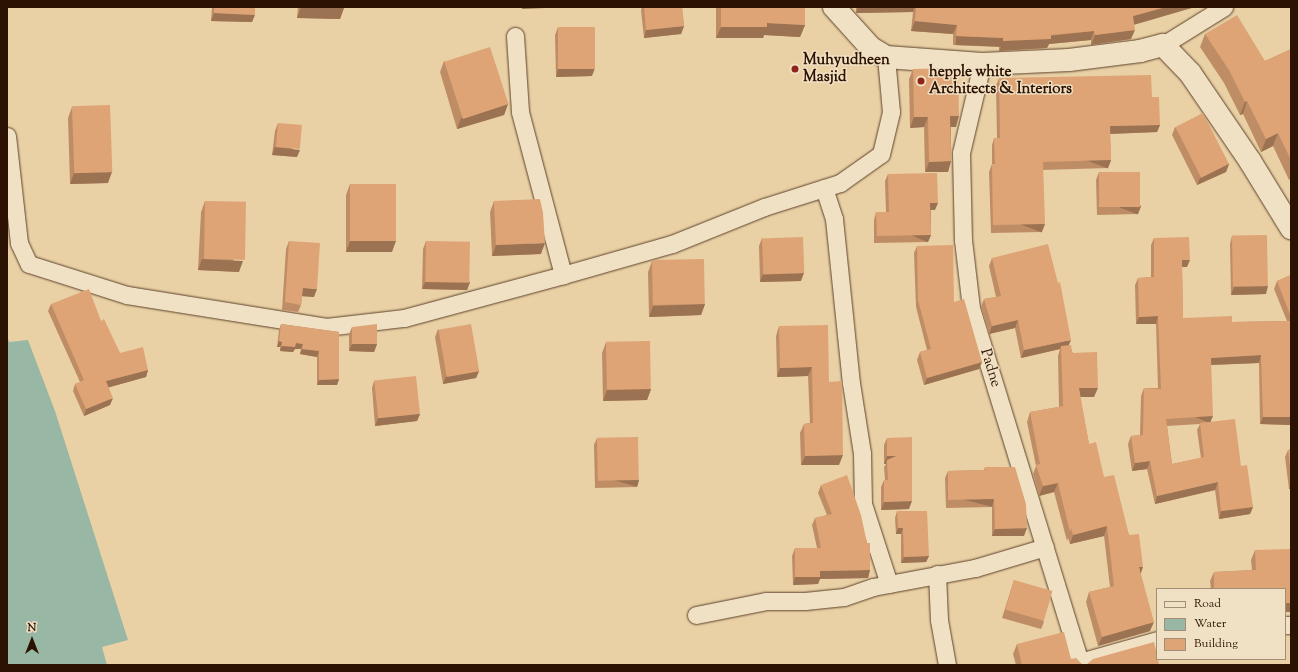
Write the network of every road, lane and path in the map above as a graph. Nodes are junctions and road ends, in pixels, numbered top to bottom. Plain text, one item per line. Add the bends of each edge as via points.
1 (834, 7) edge
2 (1222, 8) edge
3 (515, 36) dead end
4 (1163, 45) junction
5 (886, 57) junction
6 (982, 64) junction
7 (7, 136) edge
8 (824, 188) junction
9 (1291, 228) edge
10 (563, 275) junction
11 (1045, 547) junction
12 (937, 574) junction
13 (889, 584) junction
14 (696, 615) dead end
15 (1156, 640) edge
16 (1081, 664) edge
17 (947, 665) edge

1 - 5 main road via 871,48
2 - 4 street
3 - 10 street via 520,112
4 - 6 main road via 1140,52 1069,60
4 - 9 main road via 1190,73 1250,161
5 - 6 main road
5 - 8 street via 891,112 881,154 840,183
6 - 11 street, Padne via 961,153 963,240 970,301
7 - 10 street via 19,243 29,264 127,295 326,327 404,318
8 - 10 street via 764,207 672,244
8 - 13 street via 834,219 851,383 862,453 863,504
11 - 12 street via 975,568
11 - 16 street, Padne
12 - 13 street
12 - 17 street via 939,620
13 - 14 street via 844,597 766,601
15 - 16 street

